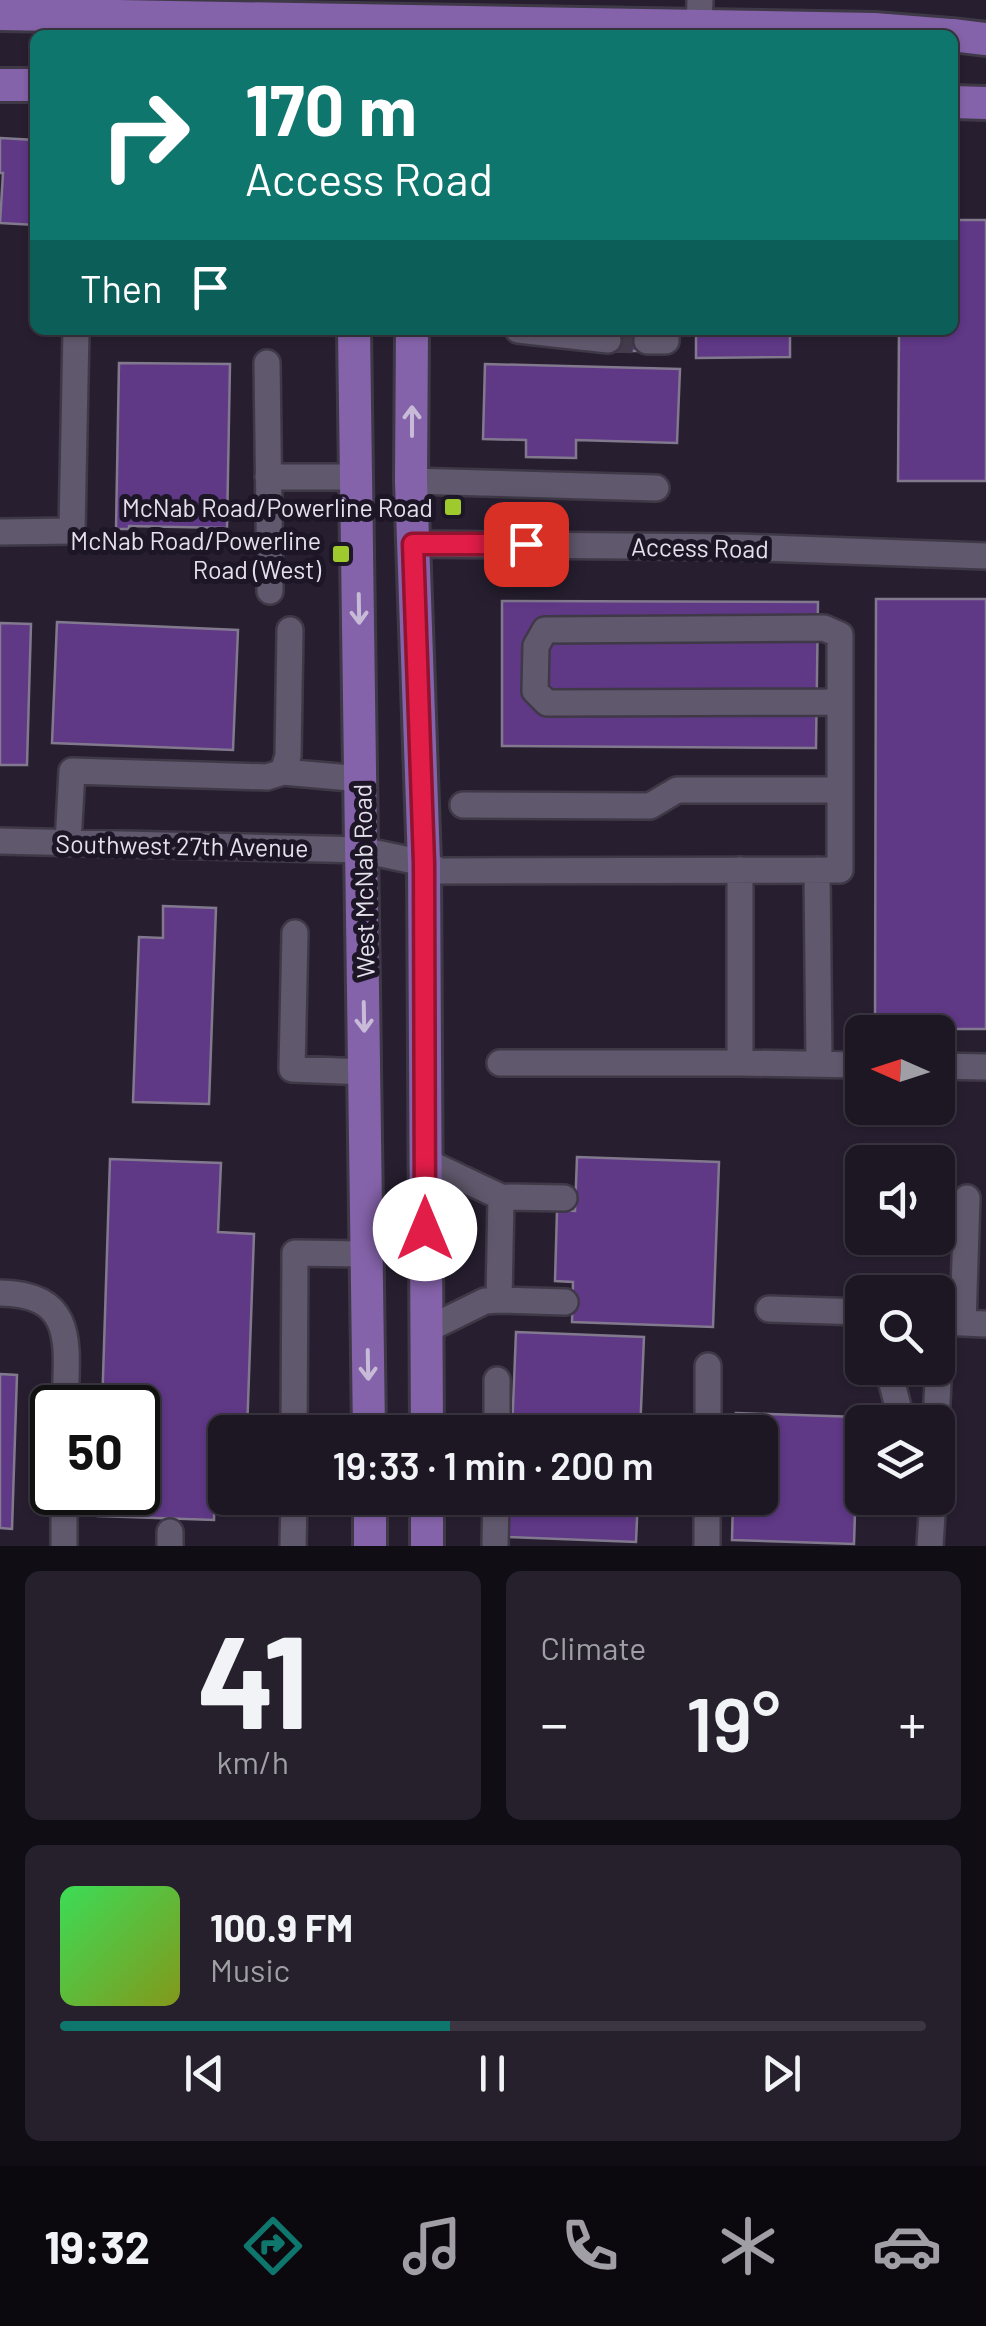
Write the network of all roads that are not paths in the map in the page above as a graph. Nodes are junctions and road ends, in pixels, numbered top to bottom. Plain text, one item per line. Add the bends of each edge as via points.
1 (86, 7) edge
2 (579, 12) edge
3 (699, 13) edge
4 (0, 14) edge
5 (349, 18) edge
6 (416, 19) edge
7 (887, 30) edge
8 (958, 36) edge
9 (986, 39) edge
10 (0, 84) edge
11 (30, 85) edge
12 (958, 102) edge
13 (986, 103) edge
14 (80, 335) edge
15 (354, 335) edge
16 (412, 335) edge
17 (563, 335) edge
18 (608, 340) dead end
19 (267, 363) dead end
20 (268, 477) junction
21 (355, 477) junction
22 (412, 481) junction
23 (656, 488) dead end
24 (0, 532) edge
25 (413, 544) junction
26 (986, 556) edge
27 (270, 591) dead end
28 (290, 630) dead end
29 (840, 702) junction
30 (283, 772) junction
31 (362, 779) junction
32 (840, 790) junction
33 (462, 805) dead end
34 (0, 841) edge
35 (68, 843) junction
36 (362, 850) junction
37 (424, 863) junction
38 (740, 870) junction
39 (818, 870) junction
40 (295, 933) dead end
41 (500, 1063) dead end
42 (740, 1063) junction
43 (819, 1064) junction
44 (845, 1065) edge
45 (955, 1066) edge
46 (986, 1067) edge
47 (365, 1072) junction
48 (425, 1162) junction
49 (501, 1197) junction
50 (564, 1198) dead end
51 (967, 1198) dead end
52 (367, 1254) junction
53 (0, 1292) edge
54 (499, 1300) junction
55 (565, 1302) dead end
56 (769, 1309) dead end
57 (845, 1311) edge
58 (975, 1324) edge
59 (426, 1330) junction
60 (708, 1366) dead end
61 (497, 1380) dead end
62 (65, 1385) edge
63 (937, 1405) edge
64 (294, 1415) edge
65 (369, 1415) edge
66 (427, 1415) edge
67 (496, 1415) edge
68 (708, 1415) edge
69 (64, 1515) edge
70 (294, 1515) edge
71 (370, 1515) edge
72 (427, 1515) edge
73 (496, 1515) edge
74 (707, 1515) edge
75 (929, 1515) edge
76 (64, 1546) edge
77 (293, 1546) edge
78 (370, 1546) edge
79 (428, 1546) edge
80 (496, 1546) edge
81 (707, 1546) edge
82 (930, 1546) edge

1 - 4 main road
1 - 5 main road
2 - 3 main road
2 - 6 main road
3 - 7 main road
5 - 6 main road
8 - 9 main road
10 - 11 main road
12 - 13 main road
14 - 24 street via 72,531
15 - 21 main road, West McNab Road
22 -> 16 main road
17 - 18 street
19 - 20 street
20 - 21 street
20 - 27 street
21 -> 31 main road, West McNab Road
22 - 23 street
22 - 25 main road
25 - 26 street, Access Road
25 - 37 main road
28 - 30 street
29 - 29 street via 840,635 824,628 545,630 536,646 535,692 548,702
29 - 32 street
30 - 31 street
30 - 35 street via 267,777 72,771
31 - 36 main road, West McNab Road
32 - 33 street via 676,790 650,806
32 - 39 street via 840,870
34 - 35 street, Southwest 27th Avenue
35 - 36 street, Southwest 27th Avenue
36 - 37 street, Southwest 27th Avenue
36 -> 47 main road, West McNab Road
37 - 38 street, Southwest 27th Avenue via 440,871
37 - 48 main road
38 - 39 street, Southwest 27th Avenue
38 - 42 street
39 - 43 street
40 - 47 street via 292,1069
41 - 42 street
42 - 43 street
43 - 44 street
45 - 46 street
47 - 52 main road, West McNab Road
48 - 49 street
48 - 59 main road
49 - 50 street
49 - 54 street
51 - 58 street
52 - 64 street via 296,1254
52 -> 65 main road, West McNab Road
53 - 62 street via 26,1293 50,1304 64,1327
54 - 55 street
54 - 59 street via 485,1300
56 - 57 street
58 - 63 street via 941,1322
59 - 66 main road
60 - 68 street
61 - 67 street
69 - 76 street
70 - 77 street
71 - 78 main road
72 - 79 main road
73 - 80 street
74 - 81 street
75 - 82 street

